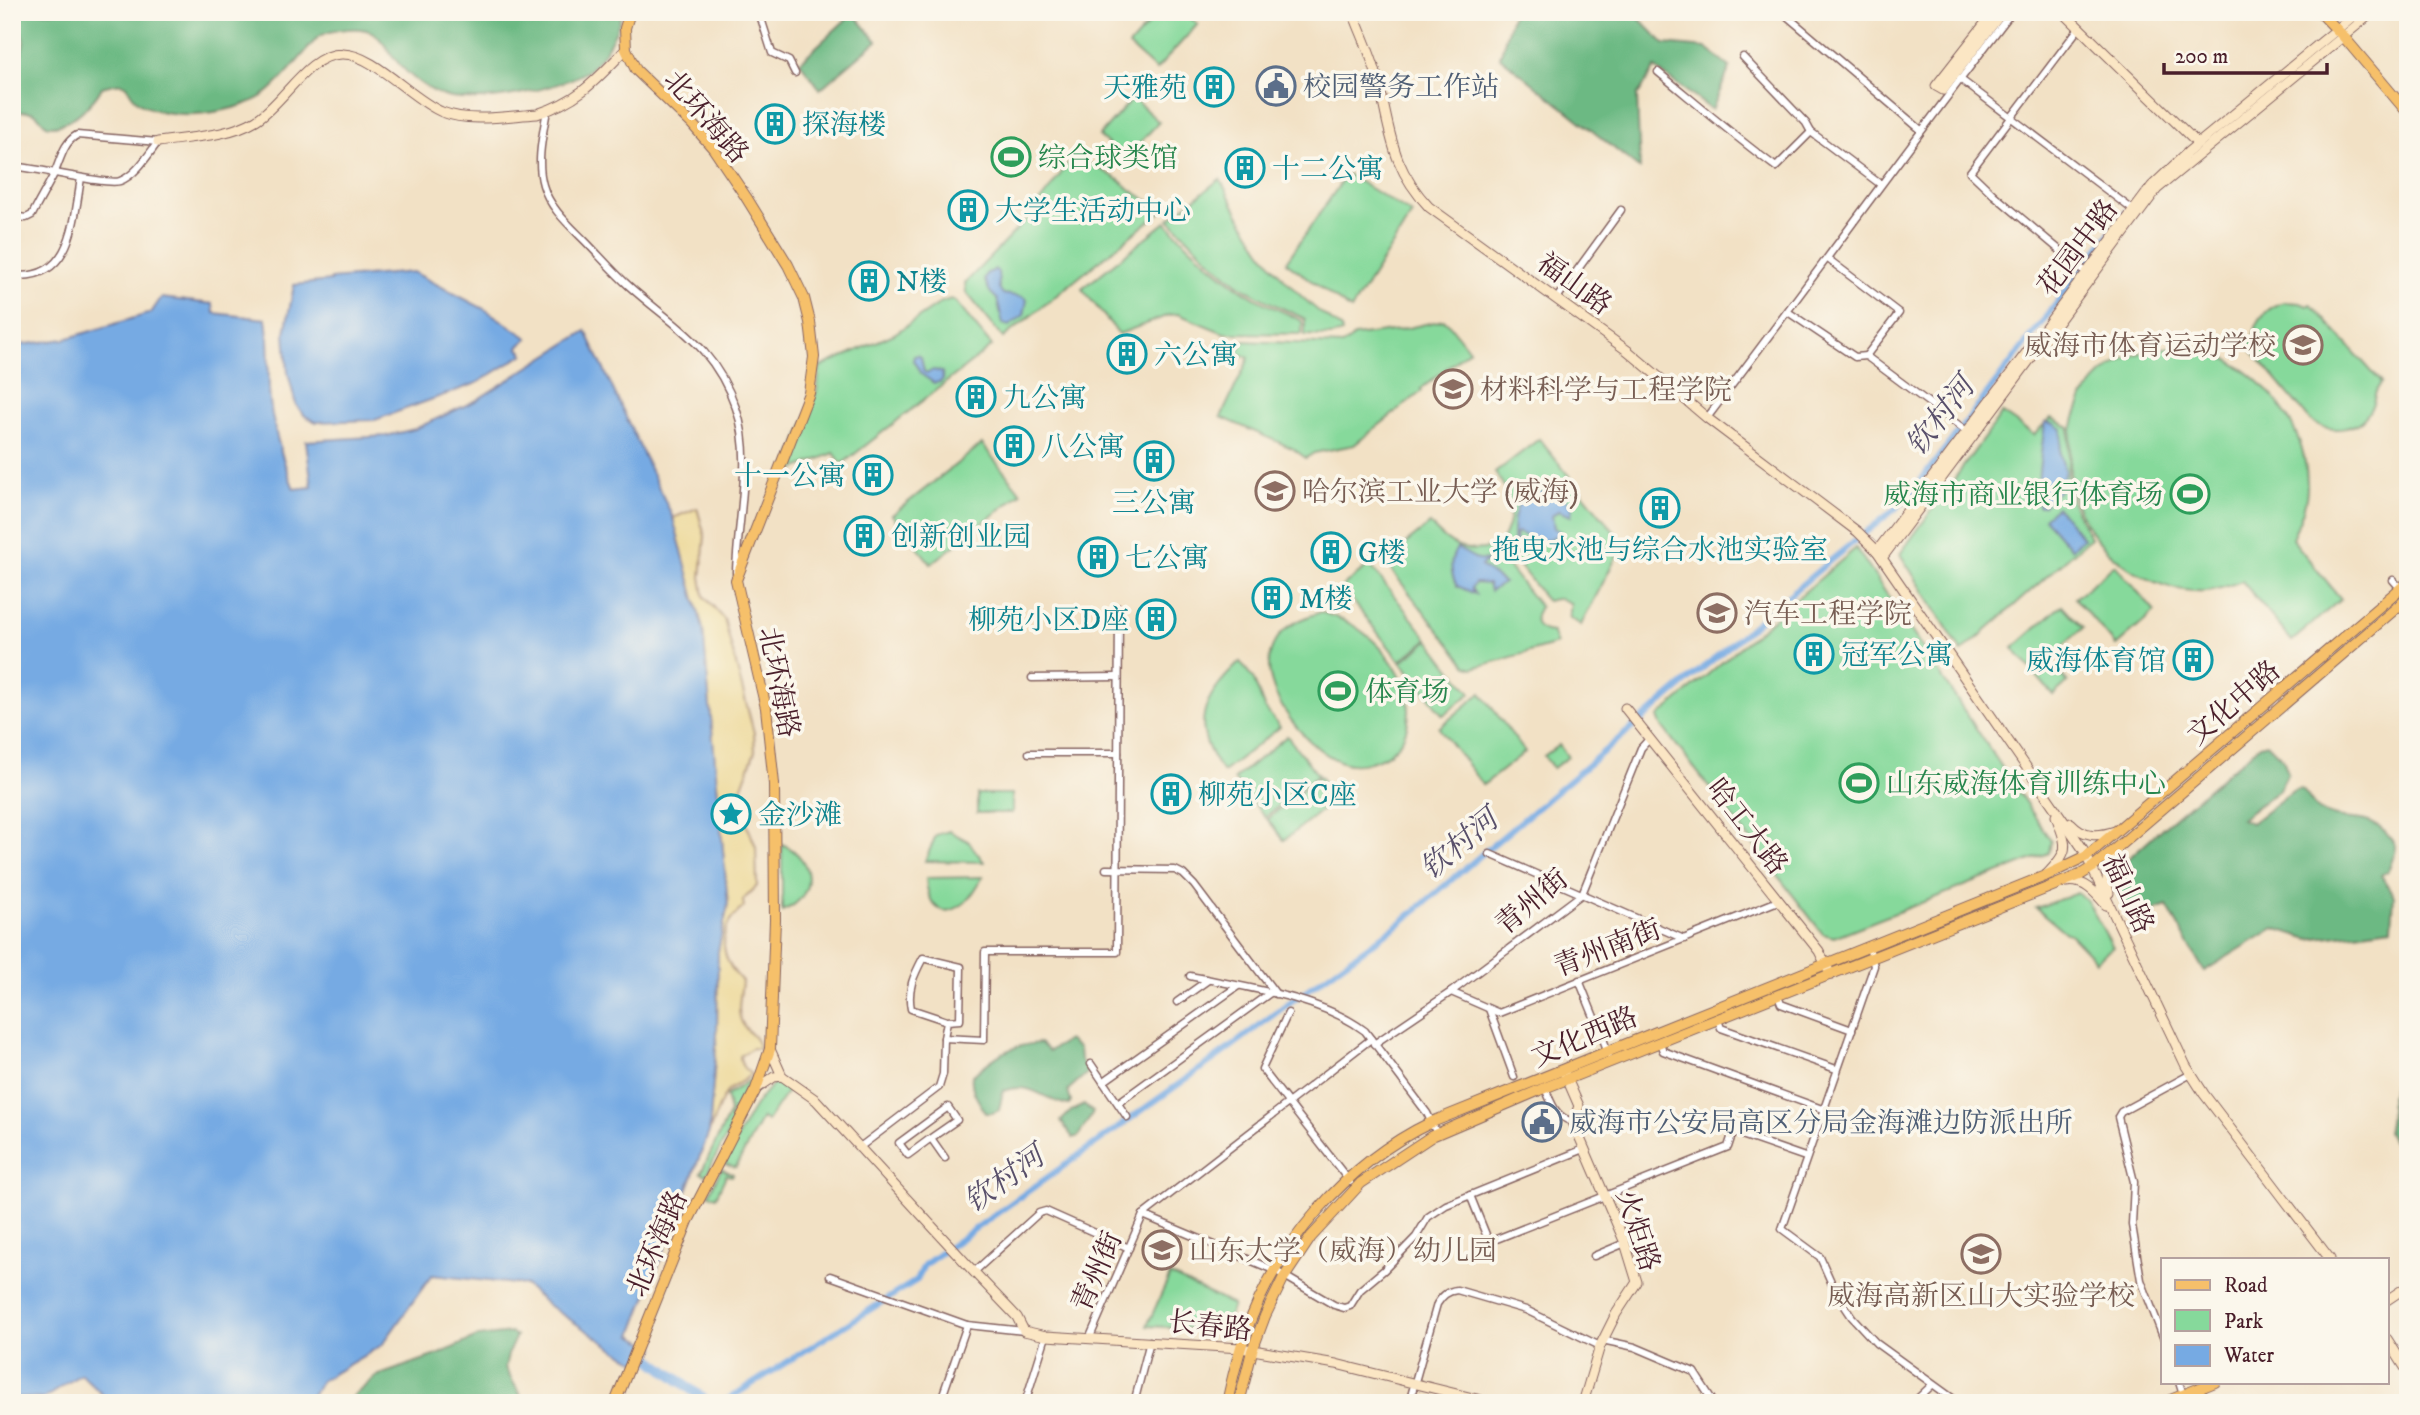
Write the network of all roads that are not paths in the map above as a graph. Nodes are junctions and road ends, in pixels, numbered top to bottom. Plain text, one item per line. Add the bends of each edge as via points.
1 (630, 12) edge
2 (760, 12) edge
3 (1350, 12) edge
4 (1787, 12) edge
5 (1994, 12) edge
6 (2002, 12) edge
7 (2012, 12) edge
8 (2063, 12) edge
9 (2320, 12) edge
10 (2358, 12) edge
11 (2373, 12) edge
12 (2079, 28) junction
13 (2340, 33) junction
14 (626, 48) junction
15 (1743, 57) dead end
16 (1658, 72) dead end
17 (794, 74) dead end
18 (1960, 79) junction
19 (547, 110) junction
20 (2408, 113) edge
21 (2013, 117) junction
22 (1921, 130) junction
23 (1811, 132) junction
24 (158, 142) junction
25 (2198, 144) junction
26 (12, 166) edge
27 (55, 172) junction
28 (81, 178) junction
29 (1880, 184) junction
30 (1621, 210) dead end
31 (2133, 210) junction
32 (12, 216) edge
33 (1828, 259) junction
34 (2084, 271) junction
35 (12, 275) edge
36 (1557, 298) junction
37 (1788, 312) junction
38 (1866, 356) junction
39 (1707, 418) junction
40 (1966, 431) junction
41 (1879, 555) junction
42 (736, 580) junction
43 (2393, 580) dead end
44 (2404, 585) edge
45 (2408, 597) edge
46 (1119, 608) dead end
47 (1118, 677) junction
48 (1032, 678) dead end
49 (1625, 708) dead end
50 (1650, 738) junction
51 (1118, 752) junction
52 (1029, 753) dead end
53 (2053, 804) junction
54 (2116, 831) junction
55 (2120, 845) junction
56 (1490, 854) dead end
57 (2087, 856) junction
58 (2093, 867) junction
59 (1118, 868) junction
60 (1106, 869) dead end
61 (2045, 876) junction
62 (2051, 887) junction
63 (1582, 894) junction
64 (1778, 901) junction
65 (2112, 912) junction
66 (1684, 940) junction
67 (1870, 953) junction
68 (1826, 963) junction
69 (1831, 975) junction
70 (1190, 976) dead end
71 (1208, 980) junction
72 (1579, 980) junction
73 (1238, 986) junction
74 (1451, 992) junction
75 (1273, 993) junction
76 (1778, 996) junction
77 (1177, 1002) dead end
78 (1489, 1009) junction
79 (1288, 1013) dead end
80 (1718, 1020) junction
81 (947, 1021) junction
82 (1852, 1030) junction
83 (944, 1038) junction
84 (1373, 1042) junction
85 (1660, 1043) junction
86 (770, 1049) junction
87 (1607, 1051) junction
88 (1612, 1062) junction
89 (1090, 1064) dead end
90 (1836, 1069) junction
91 (1529, 1071) dead end
92 (1565, 1074) junction
93 (2191, 1074) junction
94 (782, 1076) junction
95 (1514, 1077) dead end
96 (1103, 1082) junction
97 (1538, 1087) junction
98 (756, 1088) junction
99 (1118, 1102) junction
100 (1288, 1103) junction
101 (1822, 1109) junction
102 (1128, 1117) dead end
103 (1432, 1122) junction
104 (1573, 1122) junction
105 (1437, 1134) junction
106 (931, 1138) junction
107 (860, 1147) junction
108 (1584, 1149) junction
109 (1805, 1157) junction
110 (945, 1158) dead end
111 (1347, 1179) junction
112 (1356, 1189) junction
113 (1470, 1195) junction
114 (1605, 1196) junction
115 (1143, 1215) junction
116 (1625, 1243) junction
117 (1129, 1248) junction
118 (1594, 1256) dead end
119 (2329, 1258) edge
120 (974, 1272) junction
121 (1281, 1273) junction
122 (830, 1276) dead end
123 (2408, 1286) edge
124 (2388, 1299) edge
125 (967, 1325) junction
126 (1024, 1331) junction
127 (2161, 1332) edge
128 (1046, 1336) junction
129 (1090, 1337) junction
130 (1150, 1341) junction
131 (2388, 1341) edge
132 (1601, 1343) junction
133 (1241, 1348) junction
134 (1252, 1351) junction
135 (2408, 1372) edge
136 (1415, 1383) junction
137 (2180, 1384) edge
138 (2209, 1384) edge
139 (1932, 1385) junction
140 (2183, 1395) junction
141 (615, 1403) edge
142 (940, 1403) edge
143 (1025, 1403) edge
144 (1134, 1403) edge
145 (1227, 1403) edge
146 (1239, 1403) edge
147 (1409, 1403) edge
148 (1493, 1403) edge
149 (1583, 1403) edge
150 (1714, 1403) edge
151 (1913, 1403) edge
152 (1959, 1403) edge
153 (2163, 1403) edge

1 - 14 main road
2 - 17 street via 772,53 789,61
3 - 36 main road, 福山路 via 1377,76 1392,148 1413,190
4 - 22 street
5 - 6 main road via 1936,86 1943,90
7 - 18 street
8 - 12 main road
9 - 13 main road
10 - 13 main road, 花园中路
11 - 13 main road
12 - 21 street
12 - 25 main road
13 - 20 main road
13 - 25 main road, 花园中路
13 - 41 main road via 2157,189
14 - 19 main road via 592,85
14 - 42 main road, 北环海路 via 636,70 706,140 746,197 788,265 810,322 814,357 809,393
15 - 23 street
16 - 23 street via 1776,167
18 - 21 street
18 - 22 street
19 - 24 main road via 464,118 441,112 363,60 346,53 328,54 256,120 234,130
19 - 42 street via 540,155 543,185 556,211 628,285 707,353 737,409 744,459
21 - 31 street
21 - 34 street via 1970,172
22 - 29 street
23 - 29 street
24 - 27 street via 77,135 63,150
24 - 28 street via 121,181
25 - 31 main road, 花园中路 via 2151,186
26 - 27 street
27 - 28 street
27 - 32 street via 32,215
28 - 35 street via 72,233 63,254 36,275
29 - 33 street
30 - 36 street
31 - 34 main road, 花园中路
33 - 37 street
33 - 38 street via 1899,313
34 - 40 main road, 花园中路
36 - 39 main road, 福山路
37 - 38 street via 1855,356
37 - 39 street
38 - 40 street
39 - 41 main road, 福山路 via 1862,536
40 - 41 main road, 花园中路
41 - 53 main road, 福山路
42 - 86 main road, 北环海路 via 766,708 774,784
43 - 44 street
44 - 45 street
44 - 54 main road, 文化中路
45 - 55 main road, 文化中路
46 - 47 street
47 - 48 street
47 - 51 street
49 - 50 main road, 哈工大路
50 - 63 street, 青州街 via 1641,748
50 - 64 main road, 哈工大路
51 - 52 street
51 - 59 street
53 - 54 main road via 2077,830 2089,835
53 - 57 main road, 福山路
53 - 61 main road via 2066,845 2062,859
54 - 57 main road, 文化中路
55 - 58 main road, 文化中路
55 - 65 main road via 2106,880
56 - 63 street
57 - 58 main road, 福山路
57 - 61 main road, 文化西路
58 - 62 main road, 文化西路
58 - 65 main road, 福山路
59 - 60 street
59 - 75 street via 1165,868 1183,874
59 - 83 street via 1117,952 985,952 985,1040
61 - 67 main road, 文化西路
62 - 65 main road via 2071,881 2090,887
62 - 67 main road, 文化西路
63 - 66 street
63 - 74 street, 青州街
64 - 66 street, 青州南街
64 - 68 main road, 哈工大路
65 - 93 main road, 福山路
66 - 72 street, 青州南街
67 - 68 main road, 文化西路
67 - 69 main road, 文化西路
67 - 82 street via 1874,966
68 - 69 main road, 哈工大路
68 - 87 main road, 文化西路
69 - 76 main road, 文化西路
70 - 71 street
71 - 73 street
71 - 77 street
72 - 78 street, 青州南街 via 1499,1013
72 - 87 street
73 - 75 street
73 - 96 street
74 - 78 street
74 - 84 street, 青州街
75 - 84 street via 1352,1021
75 - 99 street
76 - 80 main road, 文化西路
76 - 82 street via 1781,1004
78 - 95 street
79 - 100 street via 1262,1069
80 - 85 main road, 文化西路
80 - 90 street via 1721,1028
81 - 81 street via 960,1020 961,967 923,958 908,996 911,1009
81 - 83 street
82 - 90 street
83 - 107 street via 939,1087
84 - 100 street, 青州街
84 - 103 street
85 - 88 main road, 文化西路
85 - 101 street via 1663,1051
86 - 94 main road
86 - 98 main road, 北环海路
87 - 88 street
87 - 92 main road, 文化西路
88 - 92 main road, 文化西路
89 - 96 street
90 - 101 street
91 - 97 street
92 - 97 main road, 文化西路
92 - 104 main road, 火炬路 via 1579,1106
93 - 119 main road, 福山路
93 - 127 street via 2118,1117 2134,1182 2132,1225 2141,1280
94 - 98 main road
94 - 107 main road via 817,1100
96 - 99 street
97 - 103 main road, 文化西路
97 - 104 street via 1556,1113
97 - 105 main road, 文化西路
98 - 141 main road, 北环海路 via 688,1221
99 - 102 street
100 - 111 street
100 - 115 street, 青州街
101 - 109 street
103 - 105 street
103 - 111 main road, 文化西路
104 - 108 main road, 火炬路
105 - 112 main road, 文化西路
106 - 106 street via 908,1155 899,1143 948,1107 957,1120
106 - 110 street
107 - 120 main road
108 - 113 street
108 - 114 main road, 火炬路
109 - 114 street via 1733,1132 1728,1147
109 - 139 street via 1782,1229 1820,1257 1836,1293 1876,1343
111 - 112 street
111 - 121 main road, 文化西路 via 1306,1226
112 - 121 main road, 文化西路
113 - 114 street via 1489,1242
113 - 121 street via 1428,1217 1416,1237 1360,1290 1350,1306 1334,1305
114 - 116 main road, 火炬路
115 - 117 street, 青州街
115 - 121 street
116 - 118 street
116 - 132 main road, 火炬路 via 1637,1282
117 - 120 street via 1046,1211
117 - 129 street, 青州街
120 - 126 main road via 1017,1317
121 - 133 main road, 文化西路 via 1254,1311
121 - 134 main road, 文化西路
122 - 125 street
123 - 124 main road
125 - 126 street
125 - 142 street
126 - 128 main road, 长春路
128 - 129 main road, 长春路
128 - 143 street
129 - 130 main road, 长春路
130 - 133 main road, 长春路
130 - 144 street
131 - 135 main road
132 - 136 street via 1526,1310 1451,1291 1437,1304
132 - 149 main road, 火炬路
132 - 150 street via 1636,1347 1694,1372
133 - 134 main road, 长春路
133 - 145 main road, 文化西路
134 - 136 main road, 长春路
134 - 146 main road, 文化西路
136 - 147 street
136 - 148 main road, 长春路
137 - 140 street
138 - 140 main road
139 - 151 street
139 - 152 street
140 - 153 main road

